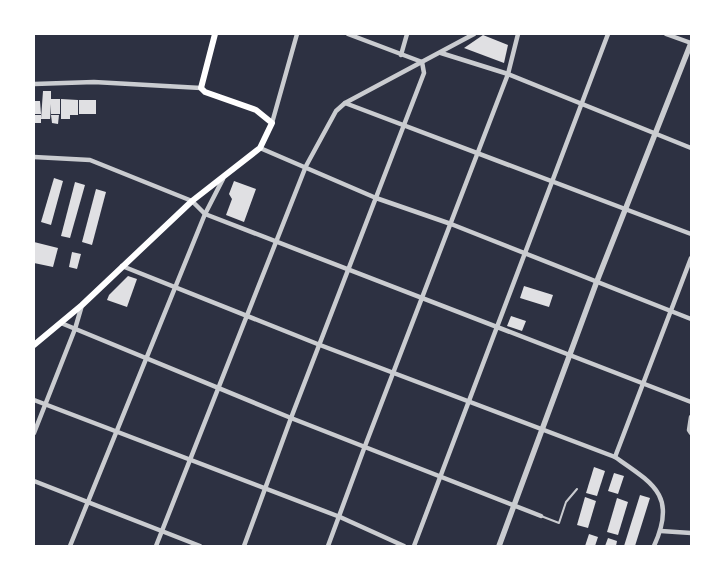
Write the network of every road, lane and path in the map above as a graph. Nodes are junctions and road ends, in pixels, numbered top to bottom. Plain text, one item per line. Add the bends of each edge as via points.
1 (216, 34) edge
2 (297, 34) edge
3 (348, 34) edge
4 (407, 34) edge
5 (474, 34) edge
6 (518, 34) edge
7 (608, 34) edge
8 (666, 34) edge
9 (691, 43) edge
10 (441, 53) junction
11 (401, 55) junction
12 (422, 62) junction
13 (508, 74) junction
14 (34, 84) edge
15 (201, 88) junction
16 (345, 103) junction
17 (582, 104) junction
18 (272, 123) junction
19 (405, 126) junction
20 (655, 134) junction
21 (260, 148) junction
22 (691, 148) edge
23 (479, 152) junction
24 (34, 158) edge
25 (306, 166) junction
26 (227, 173) junction
27 (552, 181) junction
28 (376, 198) junction
29 (192, 201) junction
30 (625, 209) junction
31 (204, 214) junction
32 (451, 224) junction
33 (691, 234) edge
34 (276, 241) junction
35 (525, 253) junction
36 (691, 258) edge
37 (122, 266) junction
38 (349, 271) junction
39 (597, 281) junction
40 (175, 287) junction
41 (421, 297) junction
42 (82, 305) junction
43 (671, 311) junction
44 (246, 315) junction
45 (691, 319) edge
46 (61, 323) junction
47 (496, 326) junction
48 (75, 329) junction
49 (34, 345) edge
50 (320, 345) junction
51 (570, 354) junction
52 (147, 358) junction
53 (394, 372) junction
54 (643, 384) junction
55 (218, 386) junction
56 (34, 400) edge
57 (468, 402) junction
58 (691, 402) edge
59 (46, 404) junction
60 (691, 417) edge
61 (291, 418) junction
62 (542, 430) junction
63 (117, 431) junction
64 (34, 433) edge
65 (691, 433) edge
66 (364, 446) junction
67 (615, 457) junction
68 (191, 459) junction
69 (440, 476) junction
70 (34, 481) edge
71 (267, 488) junction
72 (576, 489) dead end
73 (88, 502) junction
74 (514, 506) junction
75 (541, 516) joint
76 (340, 517) junction
77 (661, 531) junction
78 (162, 533) junction
79 (691, 533) edge
80 (70, 546) edge
81 (156, 546) edge
82 (200, 546) edge
83 (244, 546) edge
84 (328, 546) edge
85 (404, 546) edge
86 (414, 546) edge
87 (499, 546) edge
88 (654, 546) edge

1 - 15 main road
2 - 18 street
3 - 11 street
4 - 11 street
5 - 10 street
6 - 13 street
7 - 17 street
8 - 9 street
9 - 20 street
10 - 12 street
10 - 13 street
11 - 12 street
12 - 16 street
12 - 19 street via 424,73
13 - 17 street
13 - 23 street
14 - 15 street via 94,82
15 - 18 main road via 256,110
16 - 19 street
16 - 25 street via 336,111
17 - 20 street
17 - 27 street
18 - 21 main road
19 - 23 street
19 - 28 street
20 - 22 street
20 - 30 street
21 - 25 street
21 - 26 main road
23 - 27 street
23 - 32 street
24 - 29 street via 90,160
25 - 28 street
25 - 34 street
26 - 29 main road
26 - 31 street
27 - 30 street
27 - 35 street
28 - 32 street
28 - 38 street
29 - 31 street
29 - 37 main road
30 - 33 street
30 - 39 street
31 - 34 street
31 - 40 street
32 - 35 street
32 - 41 street
34 - 38 street
34 - 44 street
35 - 39 street
35 - 47 street
36 - 43 street
37 - 40 street
37 - 42 main road
38 - 41 street
38 - 50 street
39 - 43 street
39 - 51 street
40 - 44 street
40 - 52 street
41 - 47 street
41 - 53 street
42 - 46 main road
42 - 48 street
43 - 45 street
43 - 54 street
44 - 50 street
44 - 55 street
46 - 48 street
46 - 49 main road
47 - 51 street
47 - 57 street
48 - 52 street
48 - 59 street
50 - 53 street
50 - 61 street
51 - 54 street
51 - 62 street
52 - 55 street
52 - 63 street
53 - 57 street
53 - 66 street
54 - 58 street
54 - 67 street
55 - 61 street
55 - 68 street
56 - 59 street
57 - 62 street
57 - 69 street
59 - 63 street
59 - 64 street
60 - 65 street
61 - 66 street
61 - 71 street
62 - 67 street
62 - 74 street
63 - 68 street
63 - 73 street
66 - 69 street
66 - 76 street
67 - 77 street via 645,478 662,499
68 - 71 street
68 - 78 street
69 - 74 street
69 - 86 street
70 - 73 street
71 - 76 street
71 - 83 street
72 - 75 lane via 566,502 559,523
73 - 78 street
73 - 80 street
74 - 75 street
74 - 87 street
76 - 84 street
76 - 85 street
77 - 79 street
77 - 88 street
78 - 81 street
78 - 82 street

